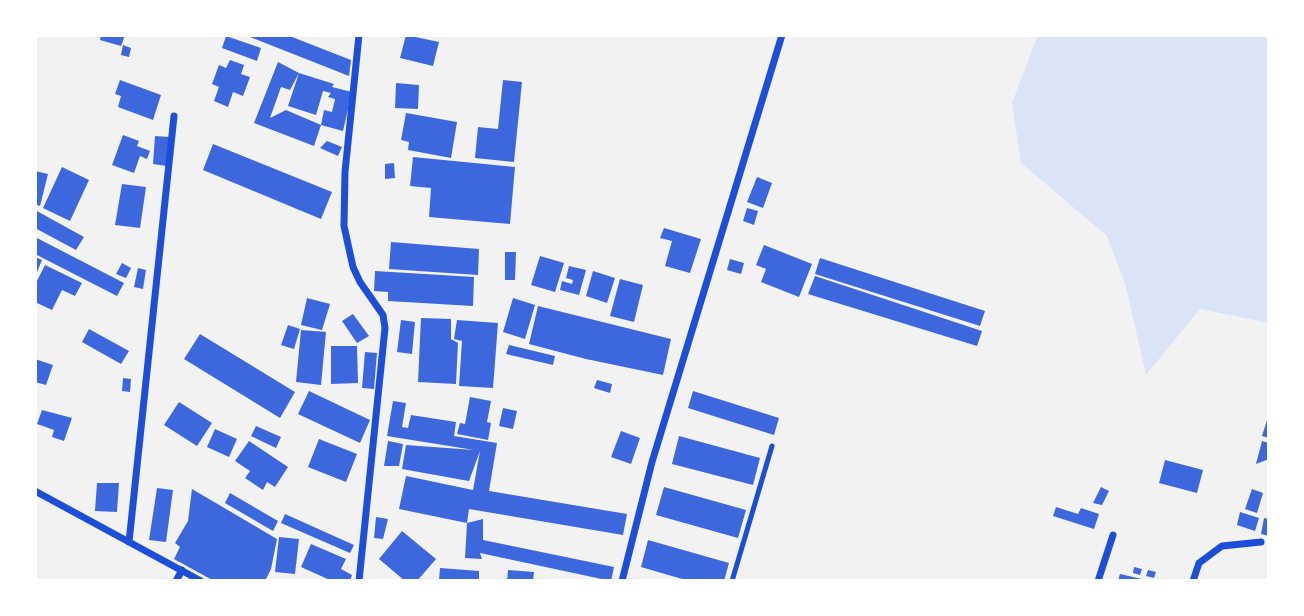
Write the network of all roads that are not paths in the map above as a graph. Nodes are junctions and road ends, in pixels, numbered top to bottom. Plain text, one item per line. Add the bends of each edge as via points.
1 (359, 35) edge
2 (782, 35) edge
3 (174, 116) dead end
4 (772, 446) dead end
5 (35, 491) edge
6 (1113, 535) dead end
7 (1261, 541) dead end
8 (130, 542) junction
9 (182, 570) junction
10 (176, 581) edge
11 (201, 581) edge
12 (359, 581) edge
13 (622, 581) edge
14 (732, 581) edge
15 (1098, 581) edge
16 (1193, 581) edge

1 - 12 street via 344,226 360,282 383,315 385,328
2 - 13 street via 652,462
3 - 8 street
4 - 14 lane
5 - 8 street
6 - 15 street
7 - 16 street via 1222,546 1199,563
8 - 9 street
9 - 10 street
9 - 11 street

